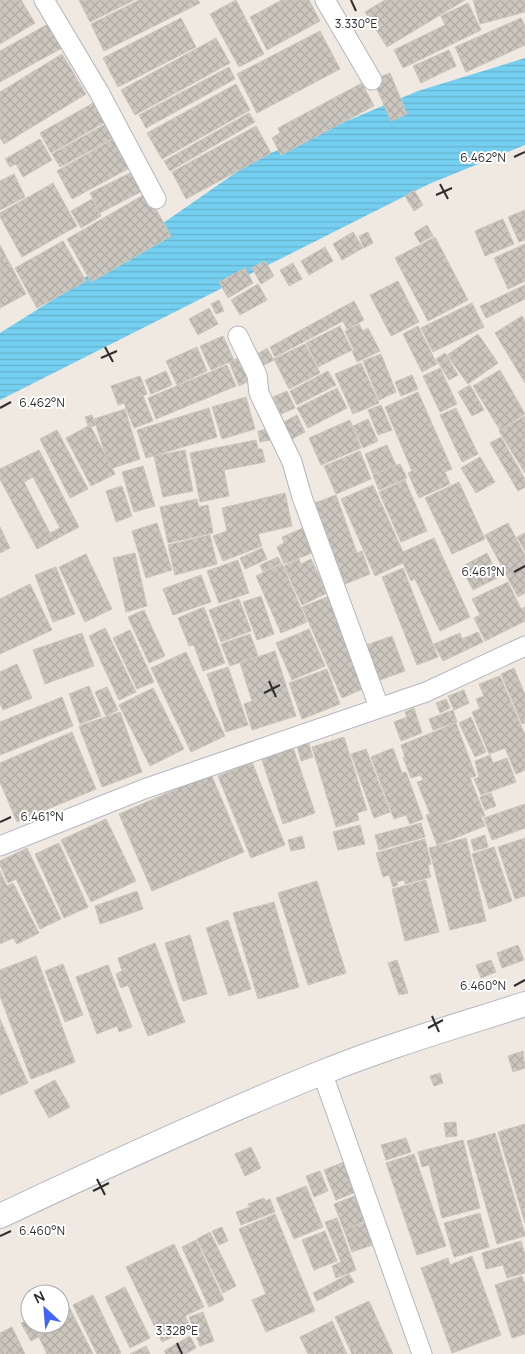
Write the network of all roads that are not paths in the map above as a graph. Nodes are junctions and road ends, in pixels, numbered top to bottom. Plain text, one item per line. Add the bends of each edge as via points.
1 (44, 0) edge
2 (325, 0) edge
3 (372, 80) dead end
4 (156, 199) dead end
5 (238, 336) dead end
6 (525, 646) edge
7 (379, 707) junction
8 (0, 846) edge
9 (525, 1004) edge
10 (322, 1072) junction
11 (0, 1216) edge
12 (422, 1354) edge

1 - 4 street via 99,92
2 - 3 street
5 - 7 street via 257,375 259,392 296,471 302,496
6 - 7 street via 426,692
7 - 8 street via 144,790
9 - 10 street
10 - 11 street via 133,1153
10 - 12 street

